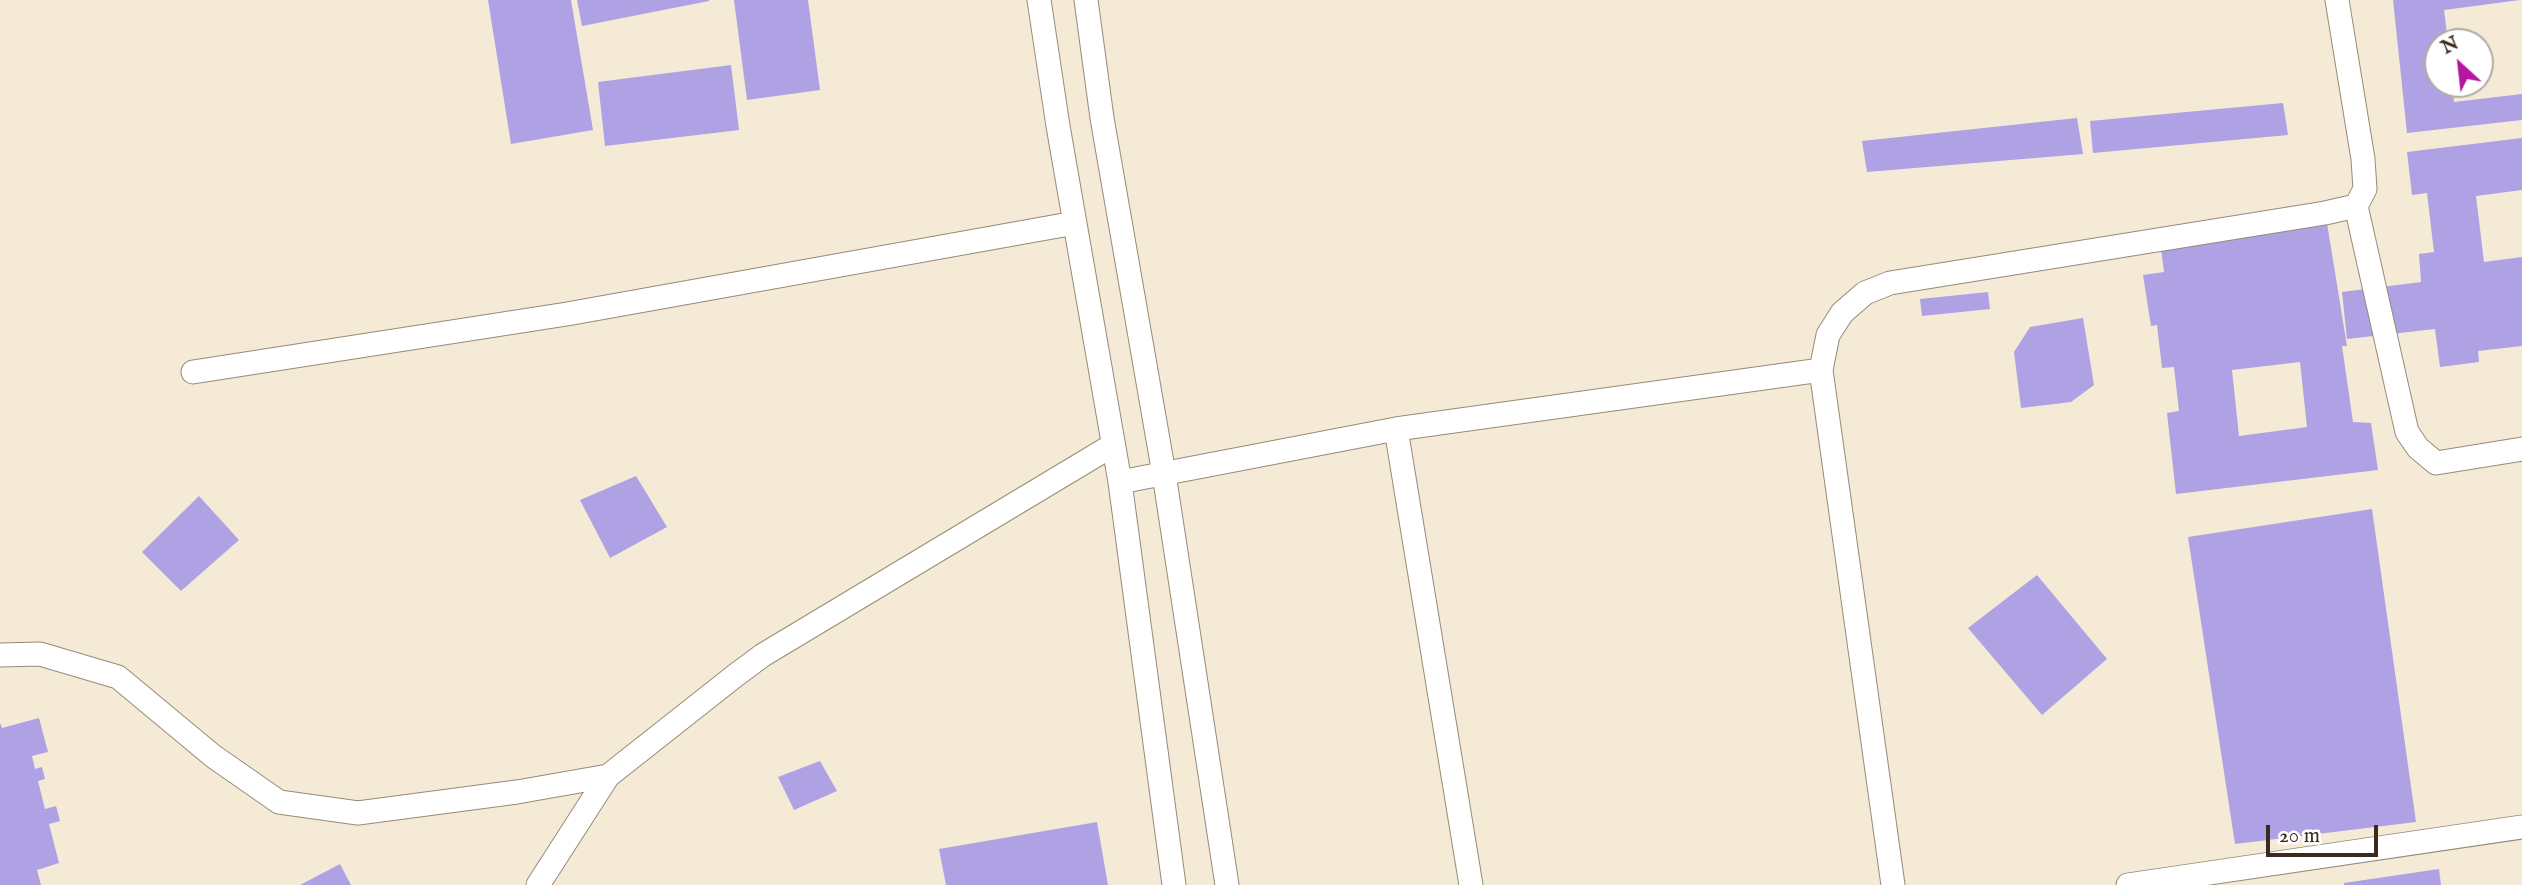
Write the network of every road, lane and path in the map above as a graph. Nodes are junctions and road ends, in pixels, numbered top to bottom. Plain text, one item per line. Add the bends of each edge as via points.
1 (1039, 0) edge
2 (1086, 0) edge
3 (2337, 0) edge
4 (2356, 206) junction
5 (1075, 223) junction
6 (1822, 370) junction
7 (193, 372) dead end
8 (1396, 429) junction
9 (1113, 445) junction
10 (2522, 449) edge
11 (1164, 474) junction
12 (1120, 482) junction
13 (0, 655) edge
14 (608, 776) junction
15 (2522, 827) edge
16 (538, 885) edge
17 (1174, 885) edge
18 (1227, 885) edge
19 (1471, 885) edge
20 (1894, 885) edge
21 (2128, 885) edge

1 - 5 lane
2 - 11 lane
3 - 4 lane via 2364,159 2365,189
4 - 6 lane via 1890,283 1865,293 1842,313 1828,335
4 - 10 lane via 2407,432 2436,463
5 - 7 lane via 567,314
5 - 9 lane
6 - 8 lane
6 - 20 lane
8 - 11 lane
8 - 19 lane
9 - 12 lane
9 - 14 lane via 764,655
11 - 12 lane
11 - 18 lane
12 - 17 lane
13 - 14 lane via 40,654 118,677 213,756 279,802 358,813
14 - 16 lane
15 - 21 lane

